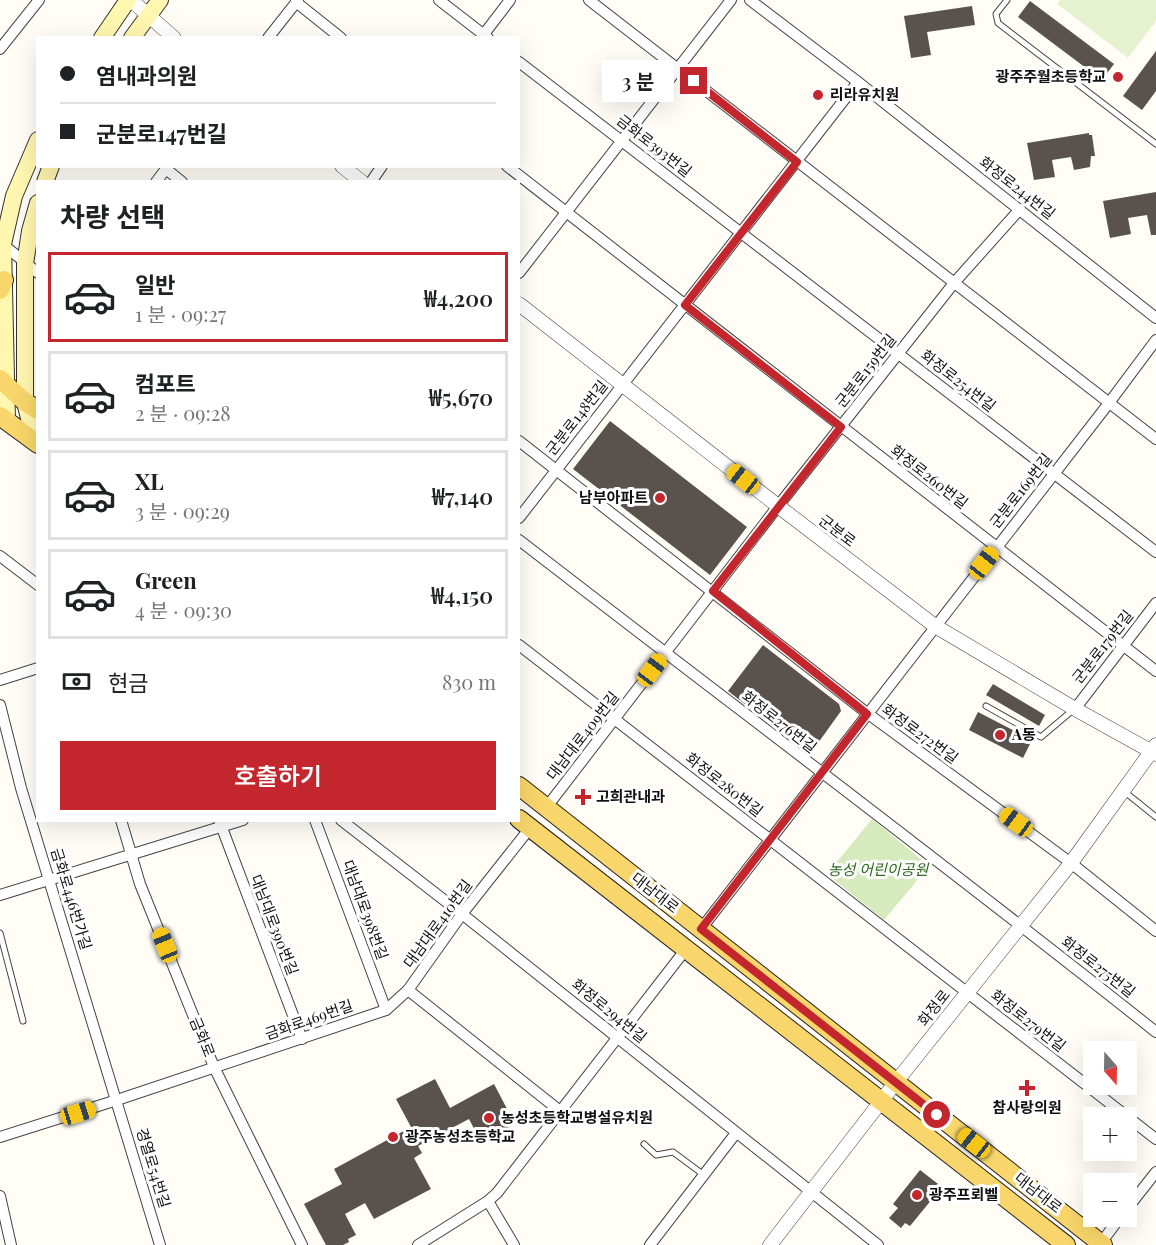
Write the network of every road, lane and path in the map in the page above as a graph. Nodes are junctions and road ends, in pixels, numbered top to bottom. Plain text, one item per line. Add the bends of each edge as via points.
1 (39, 0) edge
2 (130, 0) edge
3 (160, 0) edge
4 (439, 0) edge
5 (510, 0) edge
6 (589, 0) edge
7 (731, 0) edge
8 (750, 0) edge
9 (1007, 0) edge
10 (297, 1) edge
11 (147, 16) junction
12 (103, 36) edge
13 (133, 36) edge
14 (172, 36) edge
15 (270, 36) edge
16 (339, 36) edge
17 (484, 36) edge
18 (0, 49) edge
19 (520, 63) edge
20 (677, 68) junction
21 (858, 82) junction
22 (621, 140) junction
23 (1156, 144) edge
24 (36, 145) edge
25 (797, 162) junction
26 (167, 168) edge
27 (344, 168) edge
28 (510, 168) edge
29 (158, 180) edge
30 (180, 180) edge
31 (360, 180) edge
32 (36, 209) edge
33 (1020, 209) junction
34 (565, 212) junction
35 (741, 233) junction
36 (1, 243) edge
37 (31, 268) edge
38 (520, 272) edge
39 (954, 283) junction
40 (2, 285) edge
41 (520, 304) edge
42 (685, 305) junction
43 (1156, 318) edge
44 (1156, 340) edge
45 (899, 354) junction
46 (3, 382) edge
47 (622, 385) junction
48 (1109, 403) junction
49 (31, 406) edge
50 (3, 419) edge
51 (841, 427) junction
52 (1156, 439) edge
53 (36, 440) edge
54 (520, 442) edge
55 (36, 446) edge
56 (556, 470) junction
57 (1054, 473) junction
58 (778, 506) junction
59 (520, 517) edge
60 (520, 541) edge
61 (996, 548) junction
62 (1156, 552) edge
63 (0, 556) edge
64 (36, 583) edge
65 (713, 591) junction
66 (1156, 603) edge
67 (935, 626) junction
68 (520, 646) edge
69 (1123, 646) junction
70 (665, 653) junction
71 (36, 669) edge
72 (1156, 671) edge
73 (0, 680) edge
74 (0, 705) edge
75 (986, 706) dead end
76 (1075, 709) junction
77 (867, 714) junction
78 (615, 719) junction
79 (1154, 750) edge
80 (821, 774) junction
81 (520, 787) edge
82 (1124, 791) junction
83 (546, 808) junction
84 (1156, 817) edge
85 (122, 822) edge
86 (316, 822) edge
87 (344, 822) edge
88 (525, 823) edge
89 (220, 824) edge
90 (770, 839) junction
91 (131, 856) junction
92 (1071, 863) junction
93 (50, 879) junction
94 (0, 895) edge
95 (462, 914) junction
96 (1022, 925) junction
97 (701, 929) junction
98 (1156, 931) edge
99 (0, 933) edge
100 (686, 949) junction
101 (408, 990) junction
102 (968, 992) junction
103 (386, 1010) junction
104 (23, 1021) dead end
105 (1156, 1032) edge
106 (617, 1037) junction
107 (302, 1039) junction
108 (214, 1067) junction
109 (896, 1082) junction
110 (117, 1100) junction
111 (882, 1101) junction
112 (561, 1111) junction
113 (736, 1133) junction
114 (0, 1137) edge
115 (1156, 1139) edge
116 (644, 1144) dead end
117 (1156, 1172) edge
118 (704, 1175) junction
119 (810, 1192) junction
120 (0, 1196) edge
121 (1137, 1196) edge
122 (488, 1201) junction
123 (1114, 1227) edge
124 (1102, 1244) edge
125 (11, 1245) edge
126 (160, 1245) edge
127 (302, 1245) edge
128 (418, 1245) edge
129 (514, 1245) edge
130 (650, 1245) edge
131 (770, 1245) edge
132 (878, 1245) edge
133 (1066, 1245) edge

1 - 18 street
2 - 11 street
2 - 12 main road
3 - 11 main road
4 - 17 street
5 - 17 street
6 - 20 street
7 - 20 street
8 - 21 street, 화정로244번길
9 - 23 lane via 996,14 998,23
10 - 15 street
10 - 16 street
11 - 13 main road
11 - 14 street
19 - 22 street, 금화로393번길
20 - 22 street
20 - 25 street
21 - 25 street, 군분로148번길
21 - 33 street, 화정로244번길
22 - 34 street
22 - 35 street, 금화로393번길
24 - 36 main road via 14,196
25 - 35 street, 군분로148번길
25 - 39 street
26 - 29 street
26 - 30 street
27 - 31 street
28 - 34 street, 화정로260번길
32 - 37 main road via 30,231
33 - 39 street, 군분로159번길
33 - 43 street, 화정로244번길
34 - 38 street
34 - 42 street, 화정로260번길
35 - 42 street, 군분로148번길
35 - 45 street, 화정로254번길
36 - 37 street
36 - 40 main road
37 - 49 main road
39 - 45 street, 군분로159번길
39 - 48 street
40 - 46 main road
41 - 47 street, 군분로
42 - 47 street, 군분로148번길
42 - 51 street, 화정로260번길
44 - 48 street, 군분로169번길
45 - 51 street, 군분로159번길
45 - 57 street, 화정로254번길
46 - 49 main road
46 - 50 main road
47 - 56 street, 군분로148번길
47 - 58 street, 군분로
48 - 52 street
48 - 57 street, 군분로169번길
49 - 53 main road
50 - 55 main road
51 - 58 street, 군분로159번길
51 - 61 street, 화정로260번길
54 - 56 street, 군분로148번길
56 - 59 street, 군분로148번길
56 - 65 street, 화정로272번길
57 - 61 street, 군분로169번길
57 - 62 street, 화정로254번길
58 - 65 street, 군분로159번길
58 - 67 street, 군분로
60 - 70 street, 화정로276번길
61 - 67 street, 군분로169번길
61 - 69 street, 화정로260번길
63 - 64 street
65 - 70 street, 대남대로409번길
65 - 77 street, 화정로272번길
66 - 69 street, 군분로179번길
67 - 76 street, 군분로
67 - 77 street, 군분로169번길
68 - 78 street, 화정로280번길
69 - 72 street, 화정로260번길
69 - 76 street, 군분로179번길
70 - 78 street, 대남대로409번길
70 - 80 street, 화정로276번길
71 - 73 street
74 - 93 street, 금화로446번가길
75 - 76 lane via 1041,737
76 - 79 street, 군분로
77 - 80 street, 군분로169번길
77 - 92 street, 화정로272번길
78 - 83 street, 대남대로409번길
78 - 90 street, 화정로280번길
79 - 82 street, 화정로
80 - 90 street, 군분로169번길
80 - 96 street, 화정로276번길
81 - 83 main road, 대남대로
82 - 84 lane
82 - 92 street, 화정로
83 - 97 main road, 대남대로
85 - 91 street, 금화로
86 - 103 street, 대남대로398번길
87 - 95 street, 화정로294번길
88 - 95 street, 대남대로410번길
88 - 100 main road, 대남대로
89 - 91 street
89 - 107 street, 대남대로390번길
90 - 97 street, 군분로169번길
90 - 102 street, 화정로280번길
91 - 93 street
91 - 108 street, 금화로
92 - 96 street, 화정로
92 - 98 street, 화정로272번길
93 - 94 street
93 - 110 street, 금화로446번가길
95 - 101 street, 대남대로410번길
95 - 106 street, 화정로294번길
96 - 102 street, 화정로
96 - 105 street, 화정로275번길
97 - 109 main road, 대남대로
99 - 104 lane
100 - 106 street
100 - 111 main road, 대남대로
101 - 103 street, 금화로469번길
101 - 112 street, 대남대로410번길
102 - 109 street, 화정로
102 - 115 street, 화정로279번길
103 - 107 street, 금화로469번길
106 - 112 street
106 - 113 street, 화정로294번길
107 - 108 street, 금화로469번길
108 - 110 street, 금화로469번길
108 - 127 street, 금화로
109 - 111 street, 화정로
109 - 124 main road, 대남대로
110 - 114 street, 금화로469번길
110 - 126 street, 경열로54번길
111 - 119 street, 화정로
111 - 133 main road, 대남대로
112 - 122 street
113 - 118 street
113 - 119 street, 화정로294번길
116 - 118 lane via 656,1155 674,1152
117 - 121 street
118 - 130 street
119 - 131 street, 화정로
119 - 132 street, 화정로294번길
120 - 125 street
122 - 128 street
122 - 129 street
123 - 124 street

